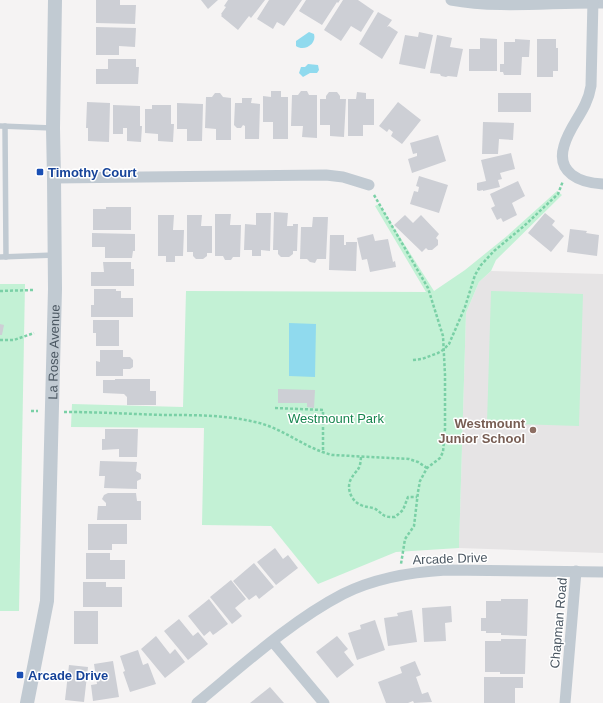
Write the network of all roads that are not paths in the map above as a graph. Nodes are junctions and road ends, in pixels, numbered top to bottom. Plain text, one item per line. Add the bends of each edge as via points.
1 (55, 0) edge
2 (450, 0) edge
3 (597, 2) edge
4 (2, 126) edge
5 (53, 128) junction
6 (54, 178) junction
7 (603, 184) edge
8 (369, 185) road end
9 (55, 255) junction
10 (3, 257) edge
11 (576, 571) junction
12 (603, 572) edge
13 (273, 642) junction
14 (27, 703) edge
15 (197, 703) edge
16 (324, 703) edge
17 (565, 703) edge

1 - 5 street, La Rose Avenue
2 - 3 street via 490,4
3 - 7 street via 592,86 588,103 567,137 564,165 575,178
4 - 5 lane
4 - 10 lane
5 - 6 street, La Rose Avenue
6 - 8 street via 326,175
6 - 9 street, La Rose Avenue
9 - 10 lane
9 - 14 street, La Rose Avenue via 47,601
11 - 12 street, Chapman Road
11 - 13 street, Arcade Drive via 446,570 400,575 344,594 319,608
11 - 17 street, Chapman Road
13 - 15 street, Arcade Drive
13 - 16 street

